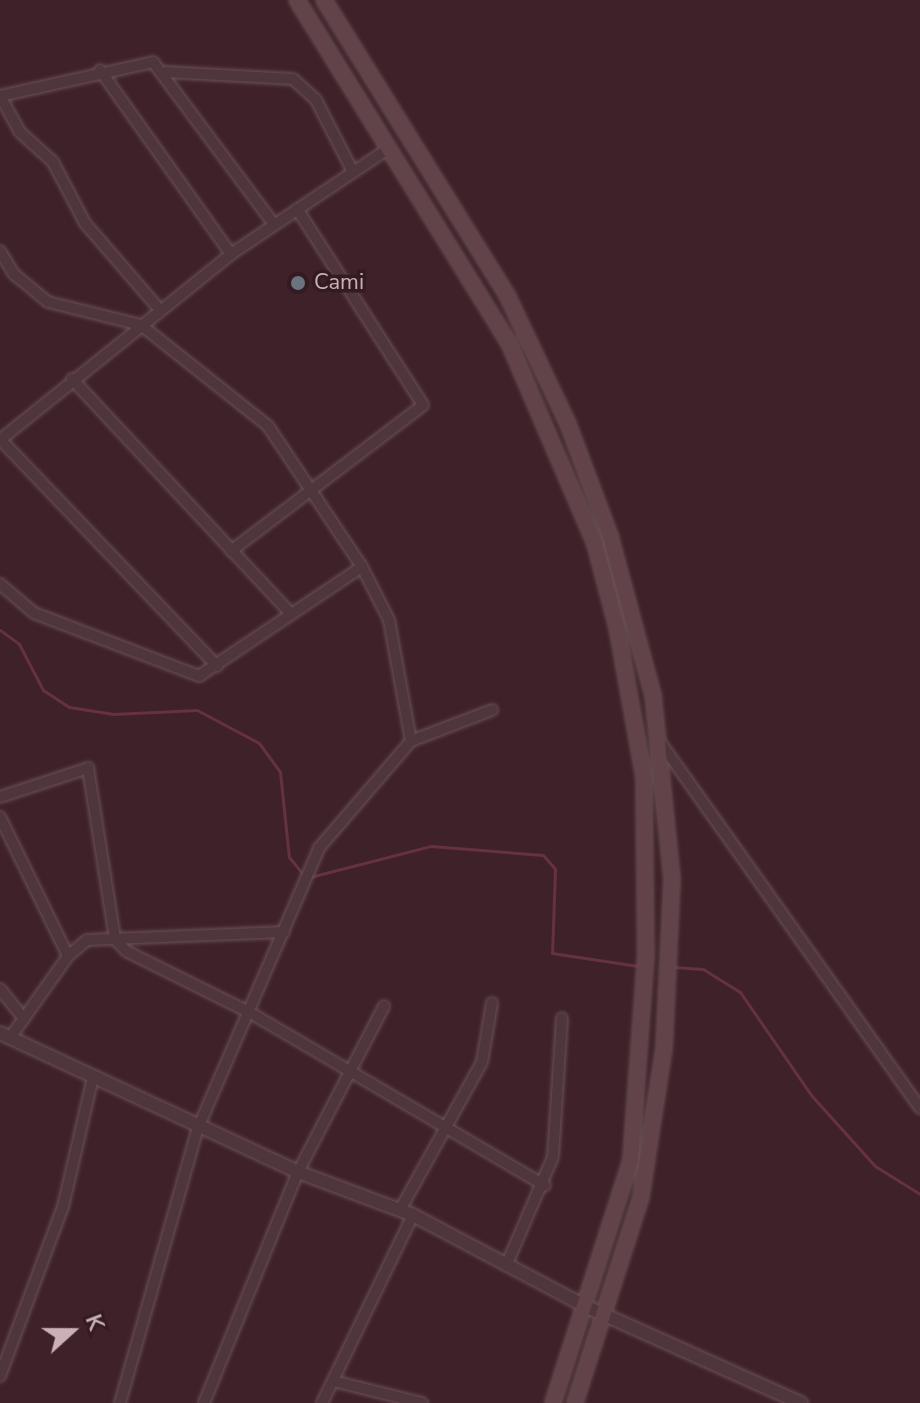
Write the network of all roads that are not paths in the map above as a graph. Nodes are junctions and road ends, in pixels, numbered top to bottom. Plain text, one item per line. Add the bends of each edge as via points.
1 (297, 0) edge
2 (324, 0) edge
3 (100, 70) junction
4 (166, 72) junction
5 (391, 147) junction
6 (353, 172) junction
7 (297, 209) junction
8 (273, 223) junction
9 (0, 251) edge
10 (231, 254) junction
11 (160, 310) junction
12 (141, 325) junction
13 (72, 379) junction
14 (0, 440) edge
15 (313, 488) junction
16 (231, 551) junction
17 (362, 567) junction
18 (0, 584) edge
19 (289, 612) junction
20 (217, 666) junction
21 (492, 710) dead end
22 (411, 741) junction
23 (660, 742) junction
24 (0, 797) edge
25 (0, 817) edge
26 (284, 932) junction
27 (115, 939) junction
28 (68, 956) junction
29 (0, 989) edge
30 (492, 1003) dead end
31 (384, 1006) dead end
32 (249, 1012) junction
33 (562, 1018) dead end
34 (24, 1019) junction
35 (5, 1036) edge
36 (348, 1070) junction
37 (93, 1077) junction
38 (920, 1108) edge
39 (198, 1128) junction
40 (445, 1128) junction
41 (298, 1172) junction
42 (545, 1186) junction
43 (406, 1212) junction
44 (506, 1266) junction
45 (587, 1307) junction
46 (608, 1315) junction
47 (0, 1376) edge
48 (333, 1381) junction
49 (122, 1402) edge
50 (204, 1403) edge
51 (322, 1403) edge
52 (422, 1403) edge
53 (553, 1403) edge
54 (575, 1403) edge
55 (801, 1403) edge

1 - 5 main road
2 - 23 main road via 507,295 568,424 610,536
3 - 4 street via 153,62
3 - 10 street
3 - 11 street via 0,96 20,132 53,162 85,223
4 - 6 street via 293,79 316,100
4 - 8 street
5 - 6 street
5 - 45 main road via 509,343 564,464 617,627 644,777 646,954 631,1160
6 - 7 street
7 - 8 street
7 - 15 street via 423,405
8 - 10 street
9 - 12 street via 14,274 48,302
10 - 11 street
11 - 12 street
12 - 13 street
12 - 15 street via 268,426
13 - 14 street
13 - 16 street
14 - 20 street
15 - 16 street
15 - 17 street
16 - 19 street
17 - 19 street
17 - 22 street via 389,620
18 - 20 street via 34,613 178,674 199,676
19 - 20 street
21 - 22 street
22 - 26 street via 319,848
23 - 38 street
23 - 46 main road via 672,879 664,1048 641,1197
24 - 27 street via 88,768
25 - 28 street
26 - 27 street
26 - 32 street
27 - 28 street via 87,940
27 - 32 street
28 - 34 street
29 - 34 street
30 - 40 street via 482,1062
31 - 36 street
32 - 36 street
32 - 39 street
33 - 42 street via 558,1126
34 - 35 street
35 - 37 street
36 - 40 street
36 - 41 street
37 - 39 street
37 - 47 street via 63,1207
39 - 41 street
39 - 49 street
40 - 42 street
40 - 43 street
41 - 43 street
41 - 50 street
42 - 44 street
43 - 44 street
43 - 48 street
44 - 45 street
45 - 46 street
45 - 53 main road
46 - 54 main road
46 - 55 street
48 - 51 street
48 - 52 street

